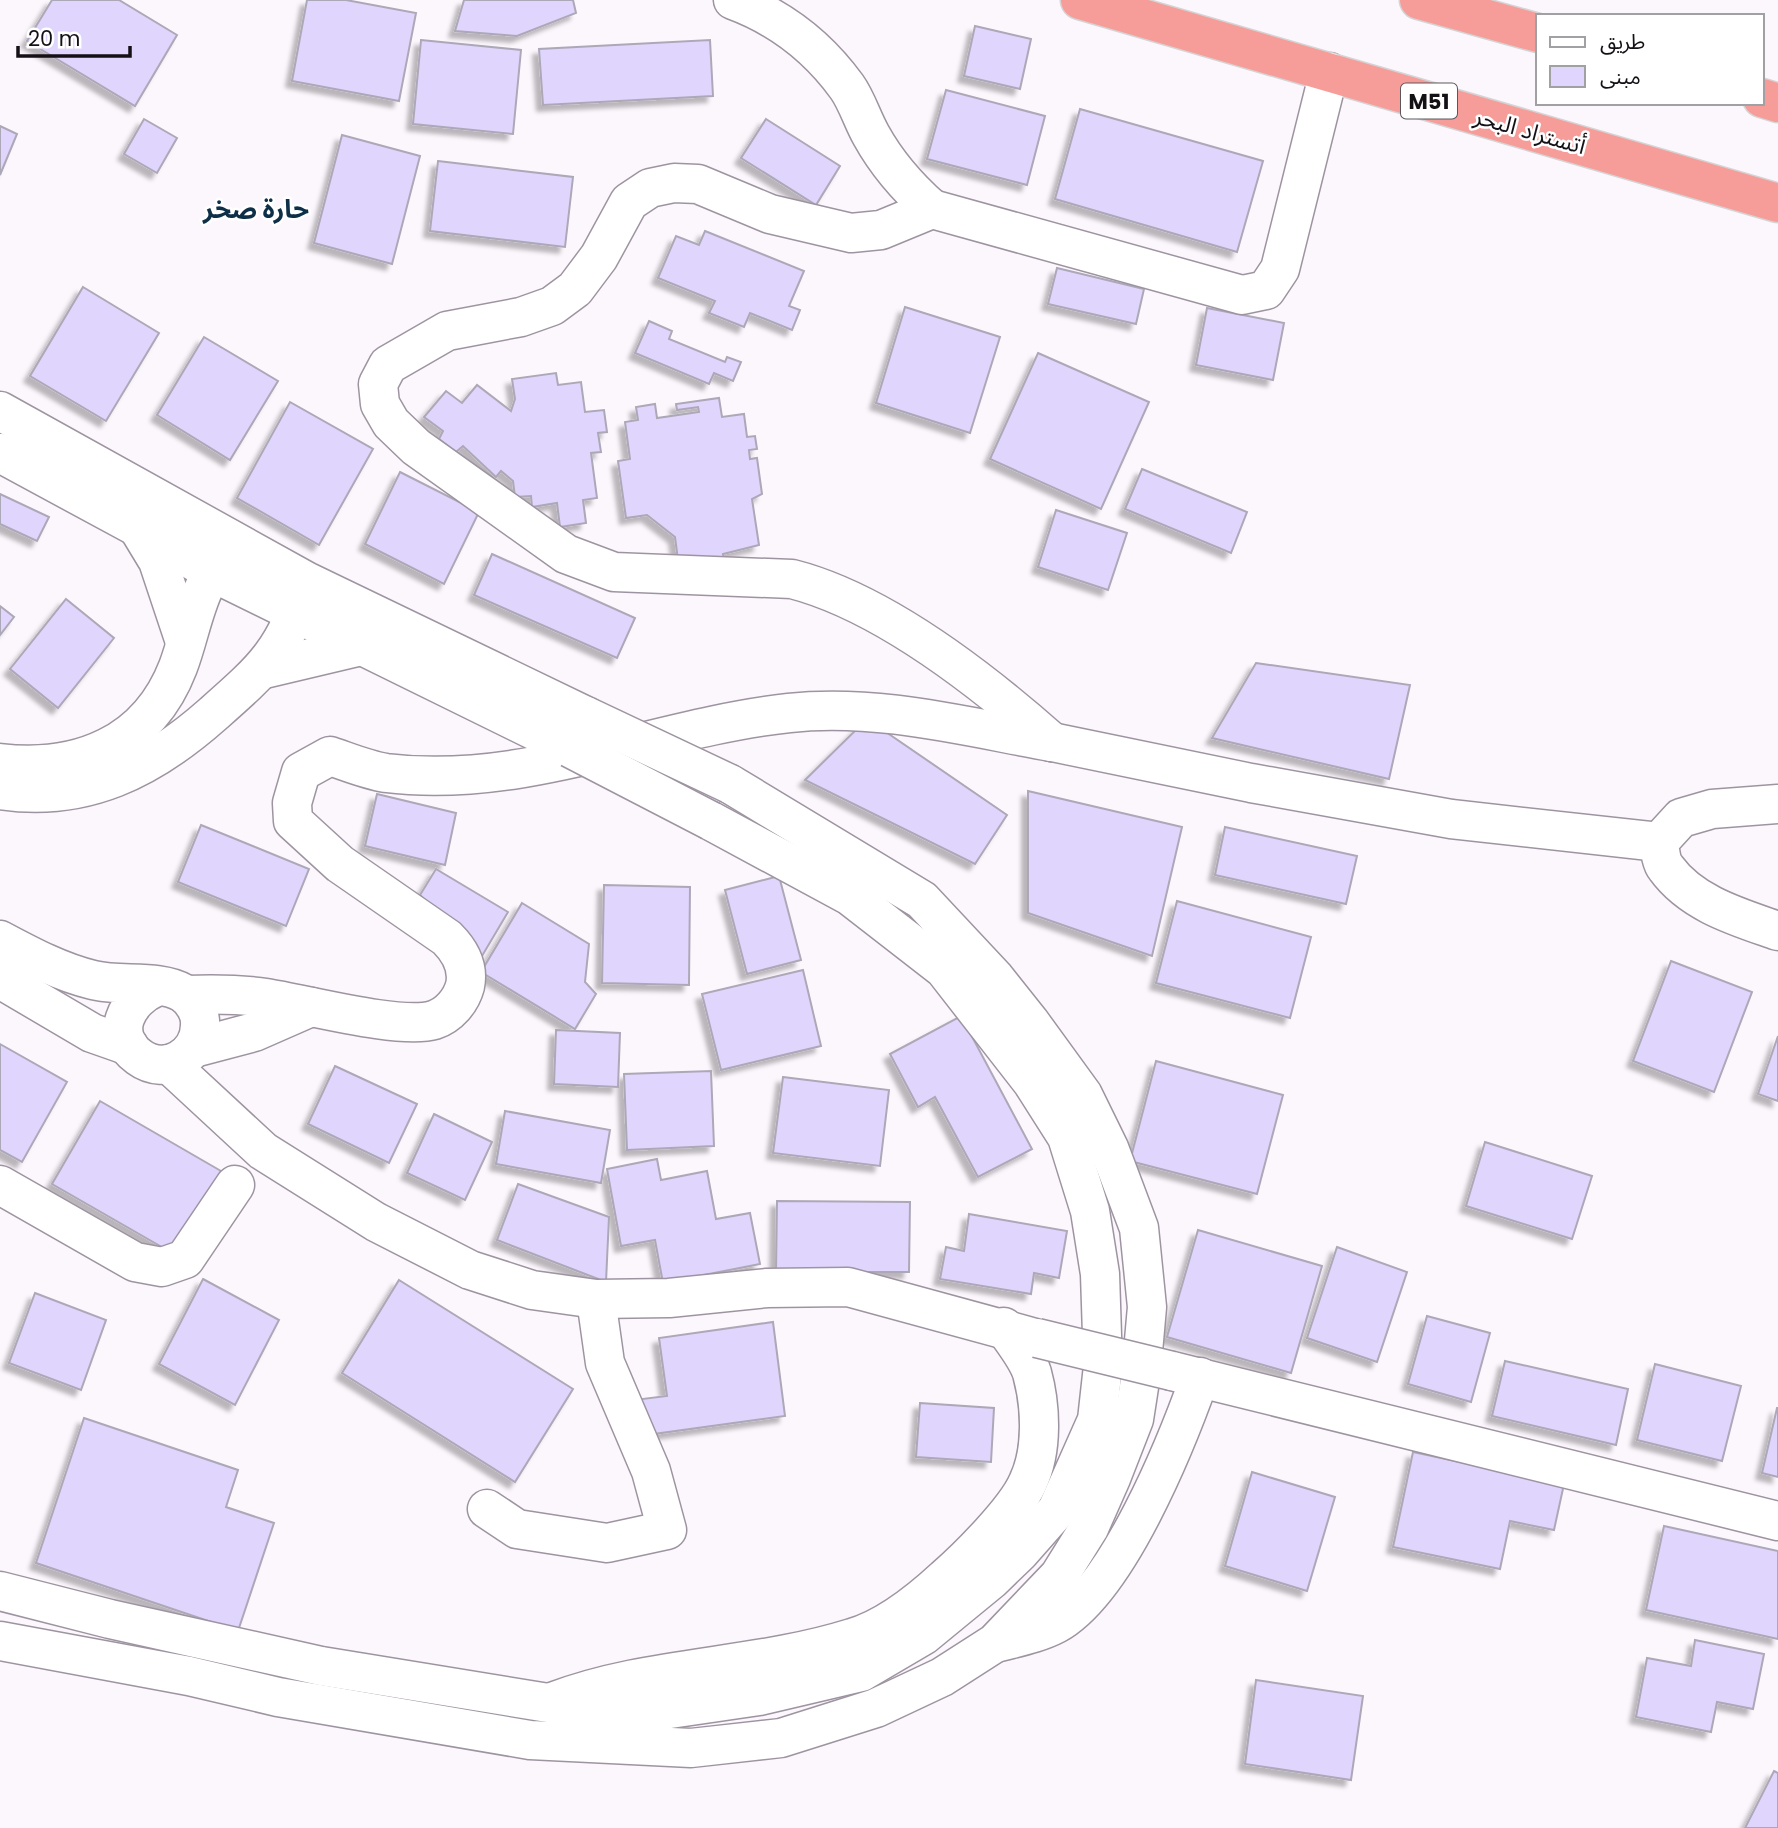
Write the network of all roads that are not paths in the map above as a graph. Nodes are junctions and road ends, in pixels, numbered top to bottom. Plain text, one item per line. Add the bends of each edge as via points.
1 (733, 0) edge
2 (1080, 0) edge
3 (1419, 0) edge
4 (1536, 32) edge
5 (1329, 72) junction
6 (1778, 203) edge
7 (932, 209) junction
8 (0, 411) edge
9 (0, 453) edge
10 (137, 527) junction
11 (241, 543) junction
12 (212, 572) junction
13 (301, 597) junction
14 (185, 642) junction
15 (362, 646) junction
16 (264, 669) junction
17 (578, 732) junction
18 (1052, 742) junction
19 (0, 763) edge
20 (0, 790) edge
21 (1778, 804) edge
22 (1659, 842) junction
23 (1778, 931) edge
24 (0, 940) edge
25 (0, 979) edge
26 (171, 991) junction
27 (311, 1007) junction
28 (129, 1046) junction
29 (181, 1056) junction
30 (0, 1185) edge
31 (235, 1185) dead end
32 (596, 1298) junction
33 (1020, 1333) junction
34 (1186, 1374) junction
35 (486, 1510) dead end
36 (1778, 1521) edge
37 (0, 1591) edge
38 (0, 1641) edge
39 (995, 1643) junction
40 (550, 1703) junction

1 - 7 street via 790,30 821,54 849,89 902,183
2 - 5 highway, أتستراد البحر / M51
3 - 4 highway
5 - 6 highway, أتستراد البحر / M51
5 - 7 street via 1280,269 1266,289 1242,295
7 - 18 street via 881,230 851,233 770,214 698,184 650,188 629,202 599,257 575,289 552,306 521,317 447,331 415,346 388,365 378,384 380,404 391,423 416,447 566,554 614,572 792,579 818,586 861,605 992,688
8 - 11 street
9 - 10 street
10 - 12 street
10 - 14 street via 159,561
11 - 12 street
11 - 13 street
12 - 13 street
12 - 14 street via 199,595
13 - 15 street
13 - 16 street
13 - 17 street
14 - 19 street via 167,691 134,733 74,760 41,765
15 - 16 street
15 - 17 street
16 - 20 street via 190,734 153,761 113,780 68,791 23,794
17 - 39 street, bridge via 730,784 922,900 1030,1022 1083,1095 1109,1148 1139,1228 1147,1307 1135,1419 1089,1528 1059,1576
17 - 40 street, bridge via 711,821 850,896 944,969 1032,1082 1068,1137 1090,1211 1100,1274 1103,1366 1097,1420 1057,1510 992,1580 924,1635 861,1672 759,1696 610,1713
18 - 22 street via 1451,819
18 - 27 street via 923,719 791,713 495,775 384,772 330,756 301,772 292,803 293,821 341,864 447,938 459,951 466,983 450,1011 418,1022
21 - 22 street via 1712,809 1681,818
22 - 23 street via 1664,866 1688,890 1726,913
24 - 26 street via 85,978
25 - 28 street via 92,1033
26 - 27 street via 261,997
26 - 28 street via 142,993 131,1003 124,1031
26 - 29 street via 195,1006 200,1020 200,1034
27 - 29 street
28 - 29 street via 153,1064
29 - 32 street via 262,1152 376,1222 470,1270 532,1290
30 - 31 street via 135,1262 162,1267 185,1259
32 - 33 street via 848,1287
32 - 35 street via 606,1363 650,1471 667,1530 607,1543 517,1529
33 - 34 street, bridge
33 - 40 street via 1031,1370 1039,1442 1028,1483 992,1532 914,1606 856,1638 781,1656 644,1675 594,1686
34 - 36 street
34 - 39 street via 1174,1450 1108,1570 1057,1623
37 - 40 street via 321,1666
38 - 39 street via 530,1740 691,1748 782,1738 876,1708 942,1677

